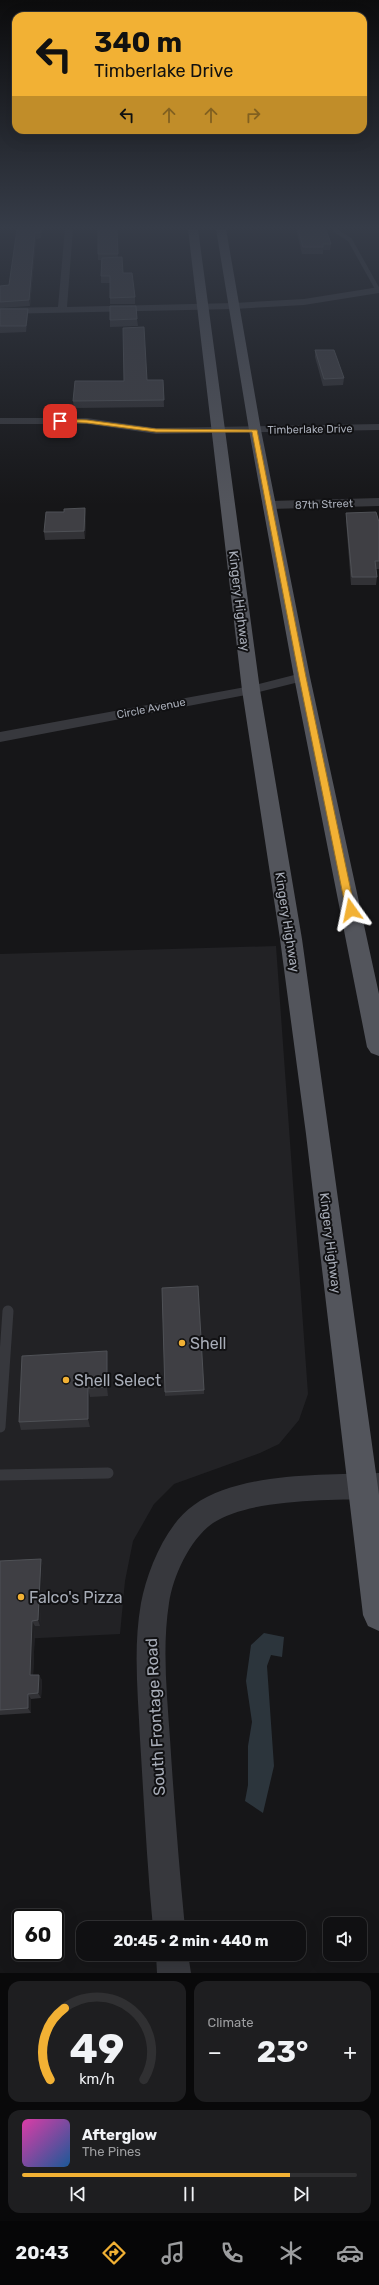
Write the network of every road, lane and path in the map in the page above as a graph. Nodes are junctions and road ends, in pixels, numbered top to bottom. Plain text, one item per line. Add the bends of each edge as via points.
1 (205, 321) edge
2 (237, 321) edge
3 (0, 421) edge
4 (379, 427) edge
5 (255, 430) junction
6 (218, 431) junction
7 (379, 502) edge
8 (270, 506) junction
9 (302, 677) junction
10 (251, 690) junction
11 (0, 737) edge
12 (379, 1047) edge
13 (8, 1311) dead end
14 (0, 1427) edge
15 (108, 1473) dead end
16 (0, 1475) edge
17 (370, 1486) edge
18 (379, 1615) edge
19 (168, 1921) edge
20 (173, 1961) edge
21 (174, 1973) edge

1 - 6 main road, Kingery Highway
2 - 5 main road
3 - 6 street, Timberlake Drive via 87,421 156,431
4 - 5 street, Timberlake Drive
5 - 6 street, Timberlake Drive
5 - 8 main road
6 - 10 main road, Kingery Highway
7 - 8 street, 87th Street
8 - 9 main road
9 - 10 street, Circle Avenue
9 - 12 main road
10 - 11 street, Circle Avenue
10 - 17 main road, Kingery Highway via 291,938
13 - 14 lane
15 - 16 lane
17 - 18 main road, Kingery Highway
17 - 19 street, South Frontage Road via 290,1491 238,1499 204,1513 185,1532 169,1555 152,1626 150,1667
20 - 21 street

